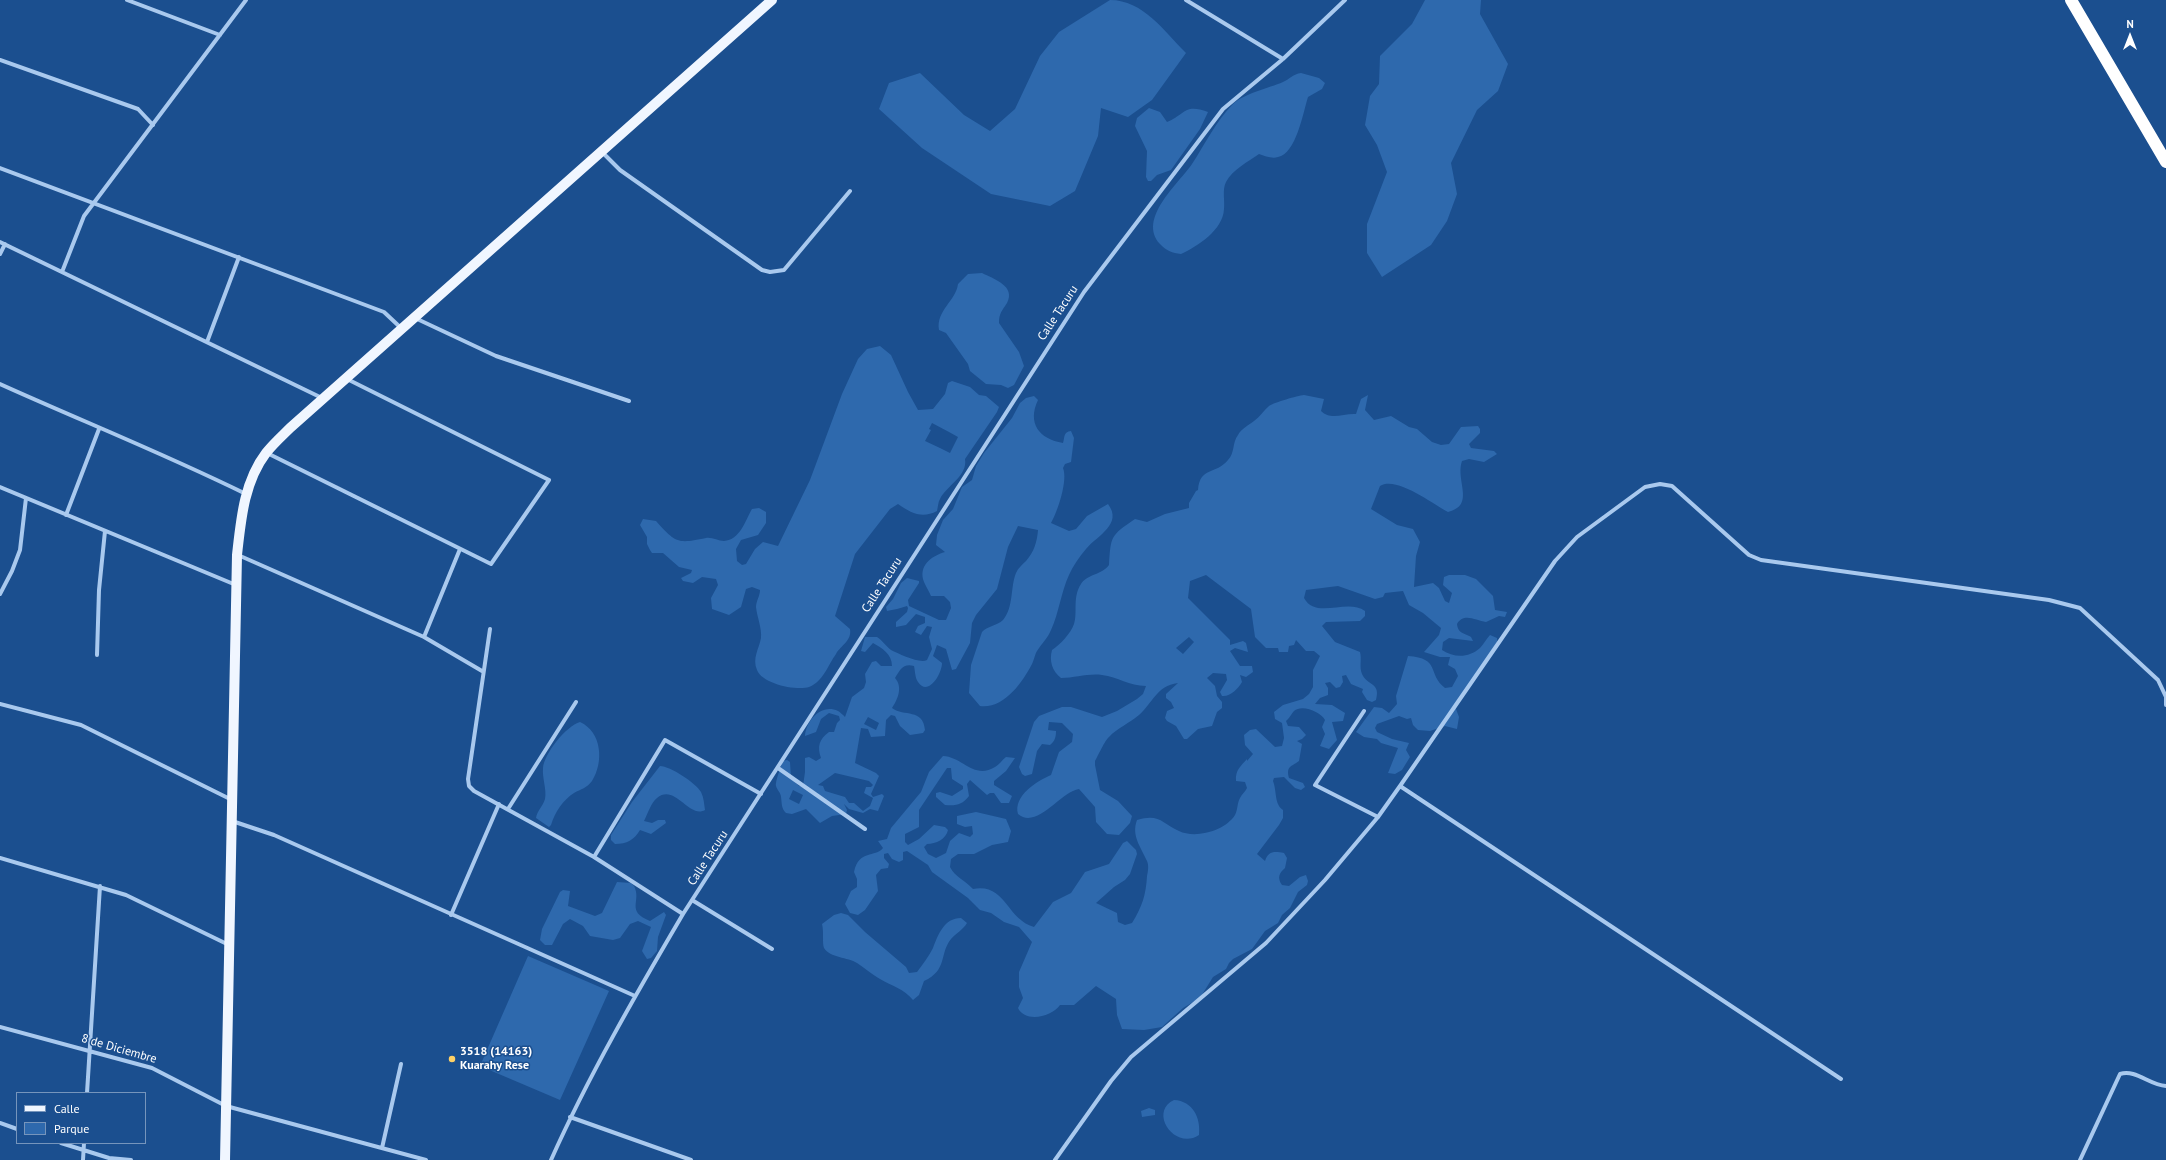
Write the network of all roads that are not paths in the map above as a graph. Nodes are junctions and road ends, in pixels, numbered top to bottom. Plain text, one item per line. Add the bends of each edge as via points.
1 (127, 0) edge
2 (246, 0) edge
3 (772, 0) edge
4 (1186, 0) edge
5 (1345, 0) edge
6 (2071, 0) edge
7 (134, 1) edge
8 (220, 35) junction
9 (1283, 59) junction
10 (0, 60) edge
11 (153, 125) junction
12 (601, 150) junction
13 (2166, 162) edge
14 (0, 168) edge
15 (850, 191) dead end
16 (95, 202) junction
17 (2, 243) edge
18 (0, 254) edge
19 (239, 257) junction
20 (62, 272) junction
21 (413, 317) junction
22 (401, 328) junction
23 (207, 342) junction
24 (345, 378) junction
25 (0, 384) edge
26 (322, 399) junction
27 (629, 401) dead end
28 (99, 429) junction
29 (266, 453) junction
30 (0, 487) edge
31 (246, 494) junction
32 (26, 498) junction
33 (66, 515) junction
34 (105, 531) junction
35 (460, 549) junction
36 (237, 555) junction
37 (237, 585) junction
38 (0, 594) edge
39 (490, 629) dead end
40 (424, 637) junction
41 (97, 656) dead end
42 (482, 671) junction
43 (576, 702) dead end
44 (0, 704) edge
45 (2166, 705) edge
46 (1364, 711) dead end
47 (778, 768) junction
48 (1400, 786) junction
49 (761, 794) junction
50 (233, 800) junction
51 (499, 804) junction
52 (508, 809) junction
53 (1378, 817) junction
54 (232, 821) junction
55 (865, 829) dead end
56 (594, 857) junction
57 (0, 858) edge
58 (100, 886) junction
59 (692, 900) junction
60 (683, 914) junction
61 (451, 915) junction
62 (230, 945) junction
63 (772, 949) dead end
64 (635, 996) junction
65 (0, 1027) edge
66 (89, 1051) junction
67 (401, 1064) dead end
68 (1842, 1079) dead end
69 (2166, 1086) edge
70 (87, 1092) edge
71 (226, 1106) junction
72 (570, 1117) junction
73 (0, 1123) edge
74 (16, 1129) edge
75 (64, 1144) edge
76 (84, 1144) edge
77 (382, 1148) junction
78 (84, 1150) junction
79 (83, 1160) edge
80 (131, 1160) edge
81 (225, 1160) edge
82 (426, 1160) edge
83 (551, 1160) edge
84 (691, 1160) edge
85 (1055, 1160) edge
86 (2080, 1160) edge

1 - 7 street
2 - 8 street
3 - 12 main road
4 - 9 street
5 - 9 street, Calle Tacuru
6 - 13 highway
7 - 8 street
8 - 11 street
9 - 47 street, Calle Tacuru via 1223,109 1084,292
10 - 11 street via 138,109
11 - 16 street
12 - 15 street via 620,170 762,270 770,272 784,270
12 - 21 main road
14 - 16 street
16 - 19 street
16 - 20 street via 84,216
17 - 18 street
17 - 20 street
19 - 22 street via 384,312
19 - 23 street
20 - 23 street
21 - 22 main road
21 - 27 street via 496,356
22 - 24 main road
23 - 26 street
24 - 26 main road
24 - 35 street via 550,480 491,564
25 - 28 street
26 - 29 main road
28 - 31 street via 202,472
28 - 33 street
29 - 31 main road via 252,477
29 - 35 street
30 - 32 street
31 - 36 main road
32 - 33 street
32 - 38 street via 20,550
33 - 34 street
34 - 37 street
34 - 41 street via 99,590
35 - 40 street
36 - 37 main road
36 - 40 street
37 - 50 main road
39 - 42 street
40 - 42 street
42 - 51 street via 468,779 469,786 474,791
43 - 52 street
44 - 50 street via 81,725
45 - 48 street via 2166,697 2158,680 2080,608 2049,600 1761,560 1749,555 1672,486 1660,484 1645,487 1577,537 1555,561
46 - 53 street via 1314,785
47 - 49 street, Calle Tacuru
47 - 55 street
48 - 53 street
48 - 68 street
49 - 56 street via 665,740
49 - 59 street, Calle Tacuru
50 - 54 main road
51 - 52 street
51 - 61 street
52 - 56 street
53 - 85 street via 1325,880 1266,943 1131,1057 1110,1081
54 - 61 street via 274,835
54 - 62 main road
56 - 60 street
57 - 58 street
58 - 62 street via 126,895
58 - 66 street
59 - 60 street, Calle Tacuru
59 - 63 street
60 - 64 street, Calle Tacuru
61 - 64 street
62 - 71 main road
64 - 72 street, Calle Tacuru
65 - 66 street, 8 de Diciembre
66 - 70 street
66 - 71 street, 8 de Diciembre via 152,1068
67 - 77 street
69 - 86 street via 2155,1085 2141,1076 2126,1072 2120,1074
71 - 77 street, 8 de Diciembre
71 - 81 main road
72 - 83 street, Calle Tacuru
72 - 84 street
73 - 74 street
75 - 78 street
76 - 78 street
77 - 82 street, 8 de Diciembre
78 - 79 street
78 - 80 street via 109,1158

